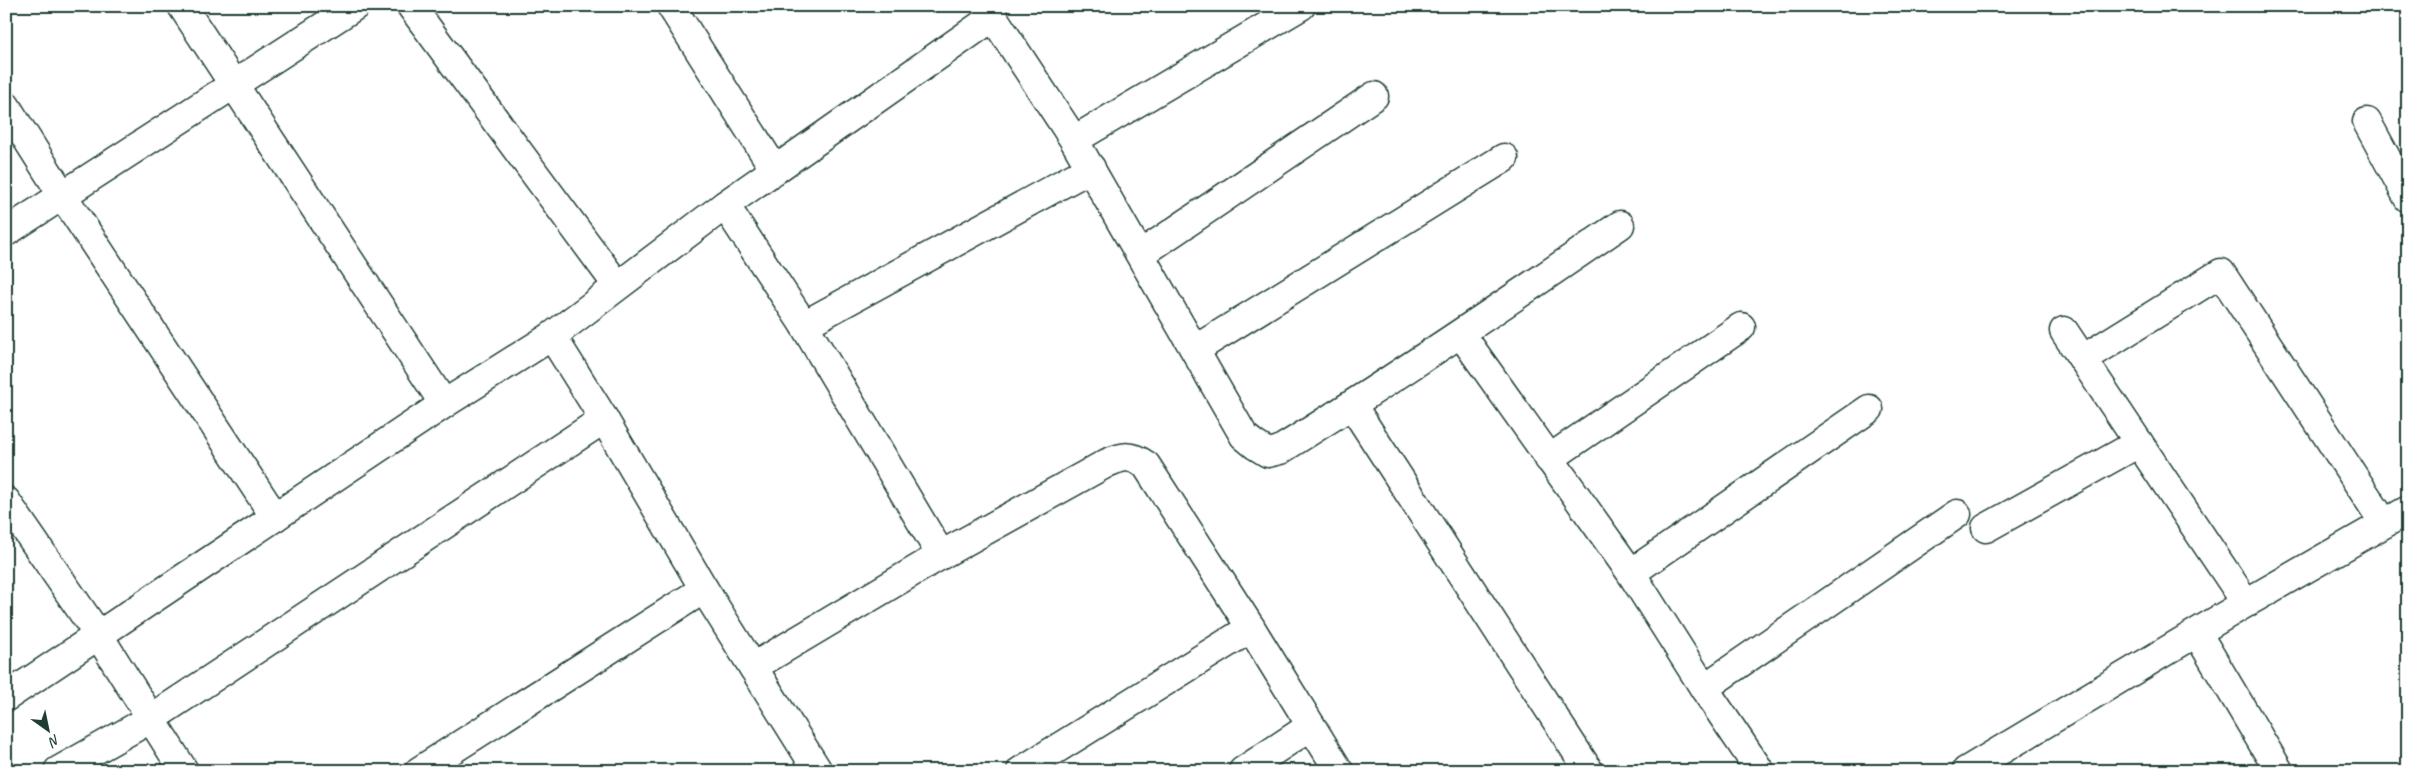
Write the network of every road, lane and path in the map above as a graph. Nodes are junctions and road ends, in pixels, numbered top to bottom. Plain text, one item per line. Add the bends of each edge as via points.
1 (182, 6) edge
2 (355, 6) edge
3 (410, 6) edge
4 (671, 6) edge
5 (1301, 6) edge
6 (990, 12) edge
7 (234, 84) junction
8 (1374, 96) dead end
9 (6, 106) edge
10 (2367, 122) dead end
11 (1074, 140) junction
12 (1504, 158) dead end
13 (1091, 168) junction
14 (775, 170) junction
15 (63, 196) junction
16 (2408, 198) edge
17 (725, 205) junction
18 (1620, 225) dead end
19 (6, 232) edge
20 (1141, 254) junction
21 (617, 285) junction
22 (804, 325) junction
23 (1741, 327) dead end
24 (2064, 331) dead end
25 (1461, 334) junction
26 (552, 336) junction
27 (1196, 349) junction
28 (2083, 359) junction
29 (444, 404) junction
30 (1352, 405) junction
31 (1869, 409) dead end
32 (604, 419) junction
33 (2139, 443) junction
34 (1549, 459) junction
35 (6, 501) edge
36 (2408, 510) edge
37 (1957, 514) dead end
38 (275, 517) junction
39 (2384, 524) junction
40 (1986, 528) dead end
41 (941, 555) junction
42 (1632, 573) junction
43 (704, 589) junction
44 (2246, 603) junction
45 (1251, 628) junction
46 (2198, 633) junction
47 (99, 636) junction
48 (753, 667) junction
49 (1704, 688) junction
50 (6, 697) edge
51 (152, 718) junction
52 (1311, 726) junction
53 (58, 771) edge
54 (184, 771) edge
55 (419, 771) edge
56 (818, 771) edge
57 (1021, 771) edge
58 (1243, 771) edge
59 (1339, 771) edge
60 (1589, 771) edge
61 (1760, 771) edge
62 (1966, 771) edge
63 (2279, 771) edge

1 - 7 street
2 - 7 street
3 - 21 street
4 - 14 street
5 - 11 street
6 - 11 street
6 - 14 street
7 - 15 street
7 - 29 street
8 - 20 street
9 - 15 street
10 - 16 street
11 - 13 street
12 - 27 street
13 - 20 street
13 - 22 street
14 - 17 street
15 - 19 street
15 - 38 street
17 - 21 street
17 - 22 street
18 - 25 street
20 - 27 street
21 - 26 street
22 - 41 street
23 - 34 street
24 - 28 street
25 - 30 street
25 - 34 street
26 - 29 street
26 - 32 street
27 - 30 street via 1244,436 1268,452 1280,450
28 - 33 street
28 - 39 street via 2221,273
29 - 38 street
30 - 60 street
31 - 42 street
32 - 43 street
32 - 51 street
33 - 40 street
33 - 44 street
34 - 42 street
35 - 47 street
36 - 39 street
37 - 49 street
38 - 47 street
39 - 44 street
41 - 45 street via 1124,455 1146,465
41 - 48 street
42 - 49 street
43 - 48 street
43 - 55 street
44 - 46 street
45 - 52 street
45 - 57 street
46 - 62 street
46 - 63 street
47 - 50 street
47 - 51 street
48 - 56 street
49 - 61 street
51 - 53 street
51 - 54 street
52 - 58 street
52 - 59 street

